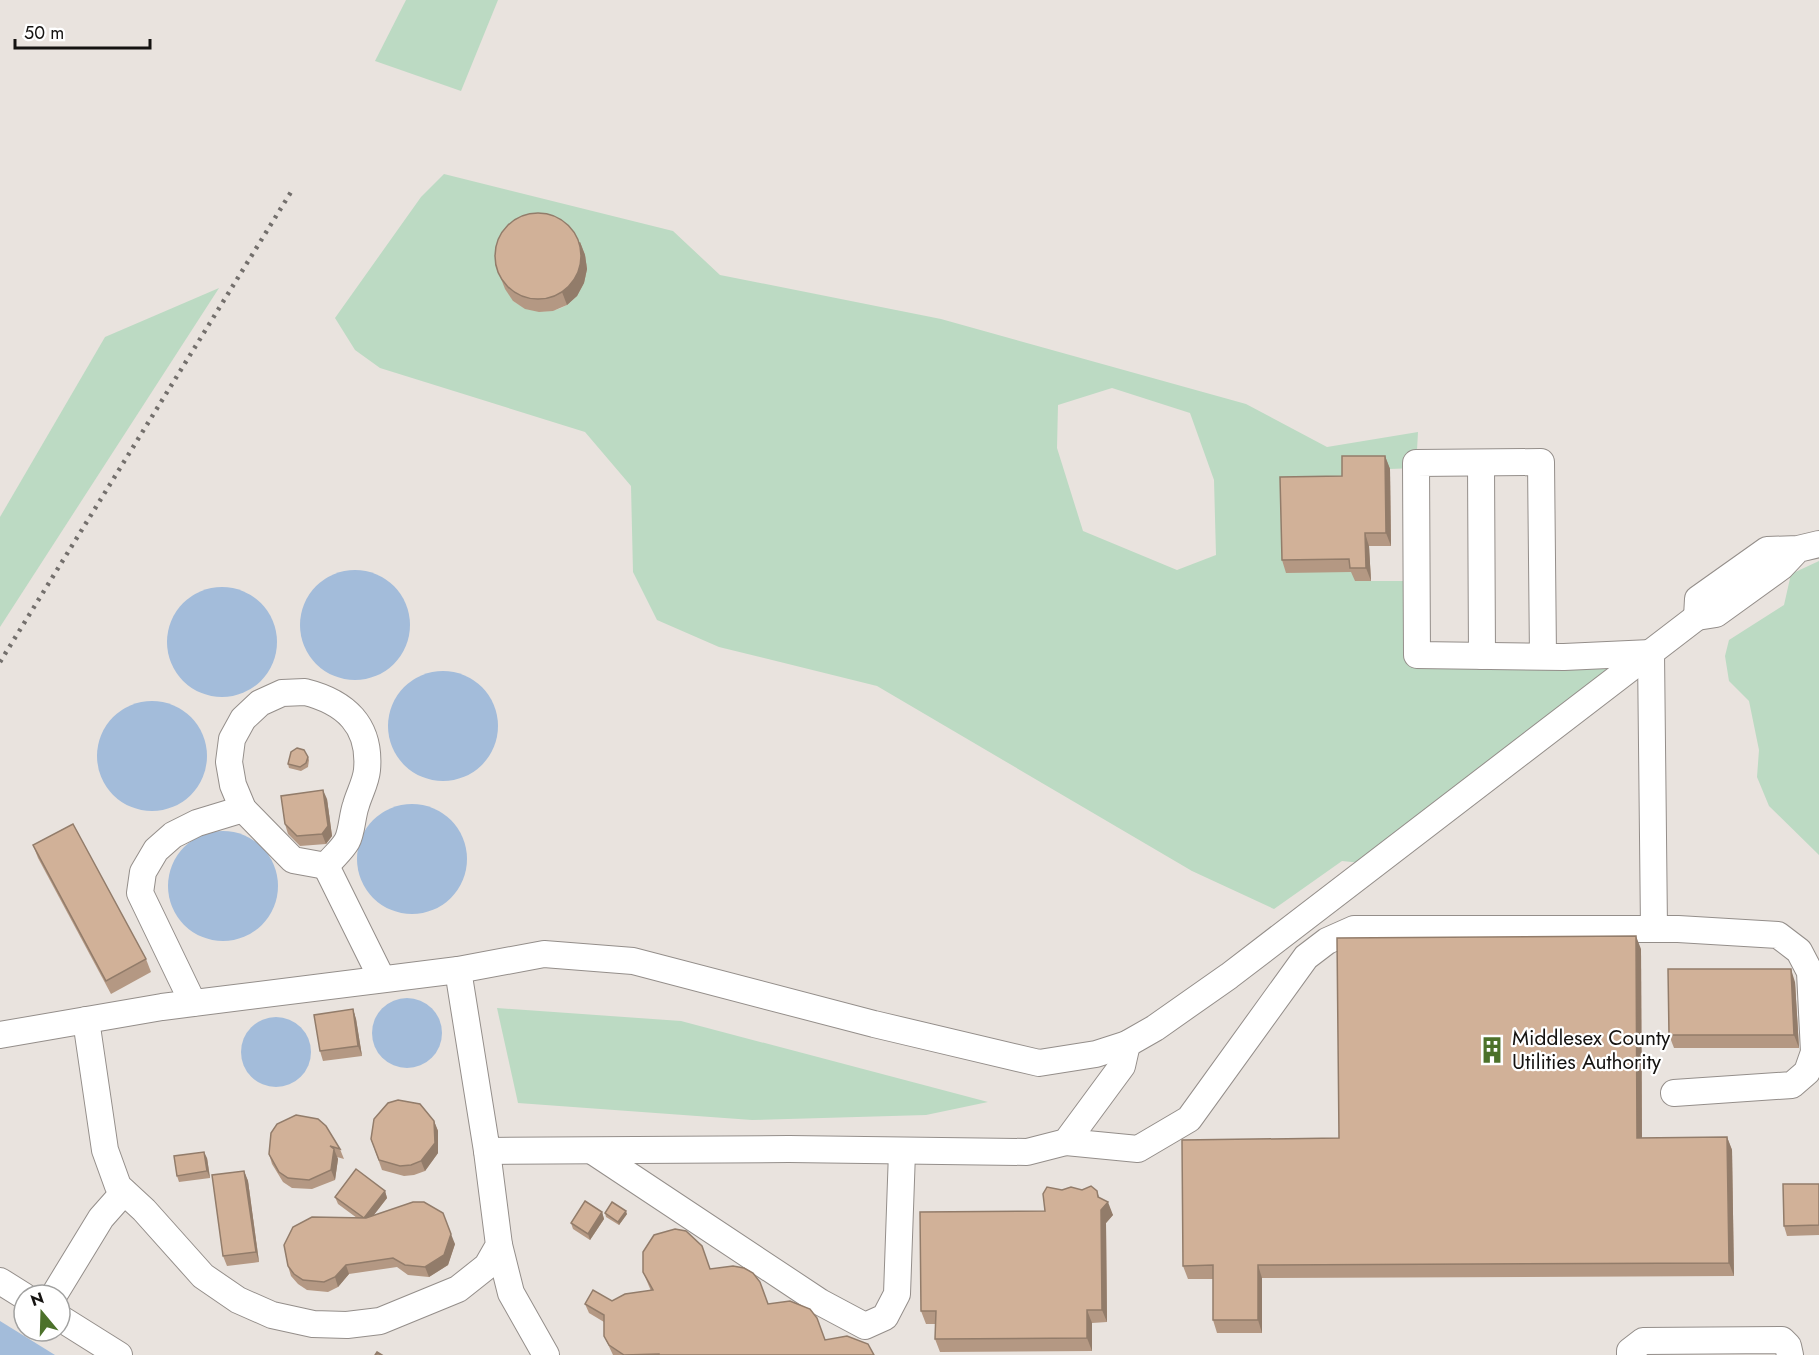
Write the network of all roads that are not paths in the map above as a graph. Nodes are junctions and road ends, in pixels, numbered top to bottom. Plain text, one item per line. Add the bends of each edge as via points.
1 (1480, 463) junction
2 (1809, 547) edge
3 (1651, 654) junction
4 (1482, 656) junction
5 (1543, 656) junction
6 (243, 809) junction
7 (326, 866) junction
8 (1654, 929) junction
9 (458, 970) junction
10 (382, 979) junction
11 (193, 1003) junction
12 (86, 1020) junction
13 (0, 1035) edge
14 (1127, 1044) junction
15 (1674, 1093) dead end
16 (1066, 1142) junction
17 (487, 1151) junction
18 (594, 1152) junction
19 (902, 1152) junction
20 (124, 1192) junction
21 (500, 1245) junction
22 (61, 1283) edge
23 (72, 1326) edge
24 (1737, 1347) edge
25 (1683, 1348) edge
26 (119, 1355) edge
27 (546, 1355) edge
28 (1630, 1355) edge
29 (1790, 1355) edge

1 - 4 lane
1 - 4 lane via 1416,463 1416,581 1417,655
1 - 5 lane via 1541,462
2 - 3 lane via 1767,550 1698,599 1697,617
3 - 5 lane
3 - 8 lane
3 - 14 lane via 1229,976
4 - 5 lane
6 - 7 lane via 293,861
6 - 7 lane via 229,762 232,739 243,718 260,703 282,693 305,692 337,704 360,728 367,750 367,772 348,840
6 - 11 lane via 173,835 156,850 143,872 140,893
7 - 10 lane
8 - 15 lane via 1778,935 1799,951 1810,972 1814,1052 1807,1072 1792,1085
8 - 16 lane via 1354,929 1327,941 1306,957 1189,1119 1138,1149
9 - 10 lane
9 - 14 lane via 544,954 633,961 1039,1063 1096,1054
9 - 17 lane
10 - 11 lane
11 - 12 lane
12 - 13 lane
12 - 20 lane via 105,1150
14 - 16 lane via 1122,1066
16 - 19 lane via 1027,1152
17 - 18 lane
17 - 21 lane
18 - 19 lane
18 - 19 lane via 820,1302 865,1326 885,1317 897,1294
20 - 21 lane via 203,1276 238,1300 272,1315 313,1324 380,1321 420,1306 459,1289 487,1266
20 - 22 lane via 101,1218
21 - 27 lane via 511,1293
23 - 26 lane
24 - 25 lane
24 - 29 lane via 1782,1340
25 - 28 lane via 1643,1341

